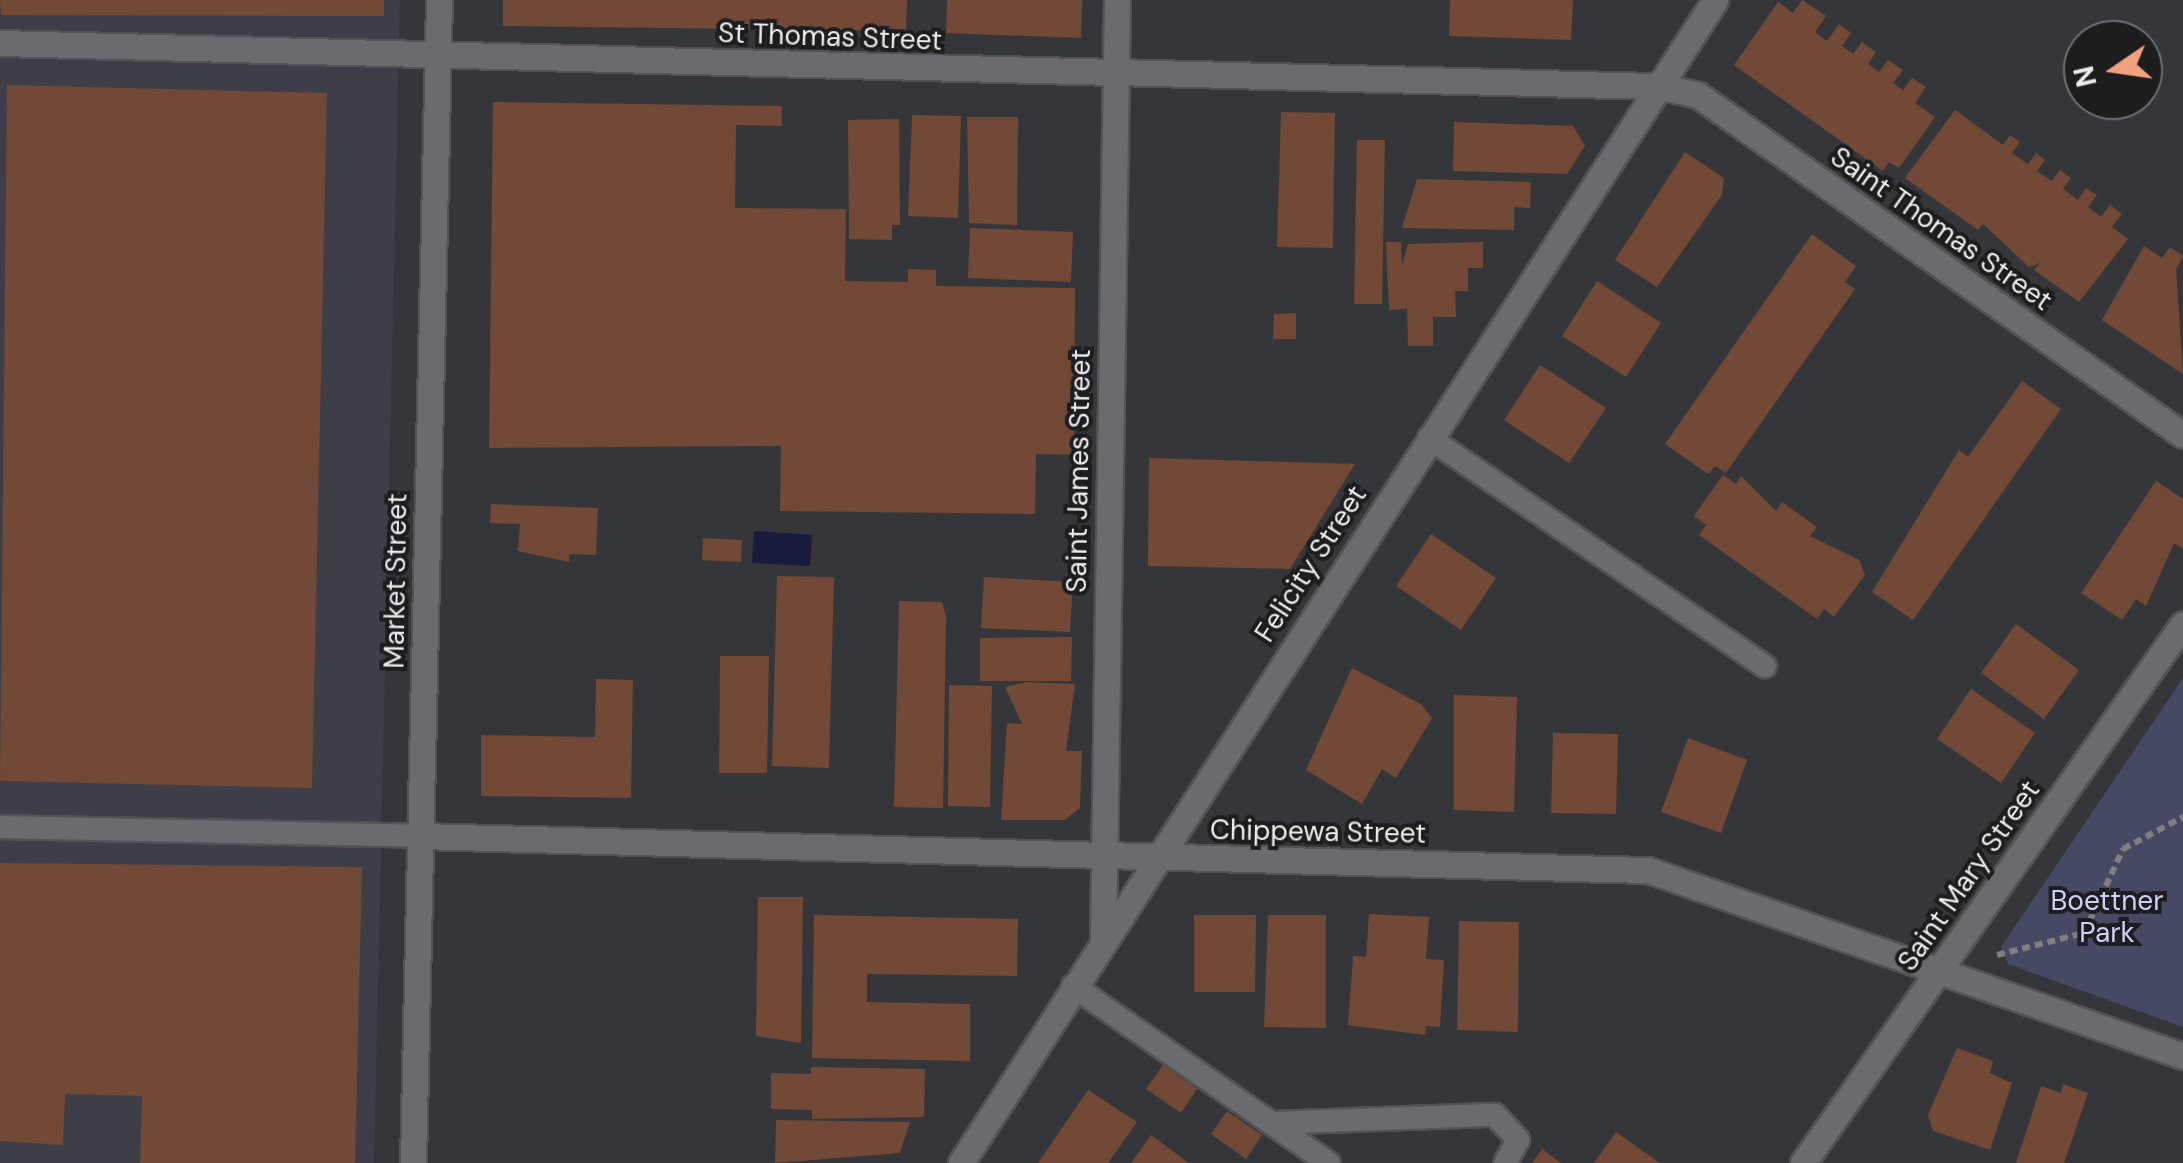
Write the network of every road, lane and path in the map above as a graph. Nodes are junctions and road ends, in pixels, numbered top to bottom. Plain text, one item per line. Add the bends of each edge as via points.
1 (440, 0) edge
2 (1117, 0) edge
3 (1715, 0) edge
4 (0, 43) edge
5 (438, 55) junction
6 (1115, 77) junction
7 (1658, 86) junction
8 (2183, 435) edge
9 (1429, 438) junction
10 (2183, 624) edge
11 (1765, 666) dead end
12 (2183, 817) edge
13 (0, 826) edge
14 (420, 836) junction
15 (1104, 855) junction
16 (1155, 859) junction
17 (1103, 944) junction
18 (1942, 966) junction
19 (1074, 986) junction
20 (2183, 1056) edge
21 (1272, 1123) junction
22 (412, 1163) edge
23 (961, 1163) edge
24 (1329, 1163) edge
25 (1505, 1163) edge
26 (1803, 1163) edge

1 - 5 street, Market Street
2 - 6 street, Saint James Street
3 - 7 street, Felicity Street
4 - 5 street, St Thomas Street
5 - 6 street, St Thomas Street
5 - 14 street, Market Street
6 - 7 street, St Thomas Street
6 - 15 street, Saint James Street
7 - 8 street, Saint Thomas Street via 1698,96
7 - 9 street, Felicity Street
9 - 11 lane
9 - 16 street, Felicity Street
10 - 18 street, Saint Mary Street
12 - 18 path via 2123,849 2084,933
13 - 14 lane
14 - 15 street, Chippewa Street
14 - 22 street, Market Street
15 - 16 street, Chippewa Street
15 - 17 street, Saint James Street
16 - 17 street, Felicity Street
16 - 18 street, Chippewa Street via 1648,870
17 - 19 street, Felicity Street
18 - 20 street, Chippewa Street
18 - 26 street, Saint Mary Street
19 - 21 lane
19 - 23 street, Felicity Street
21 - 24 lane
21 - 25 lane via 1496,1115 1518,1140

